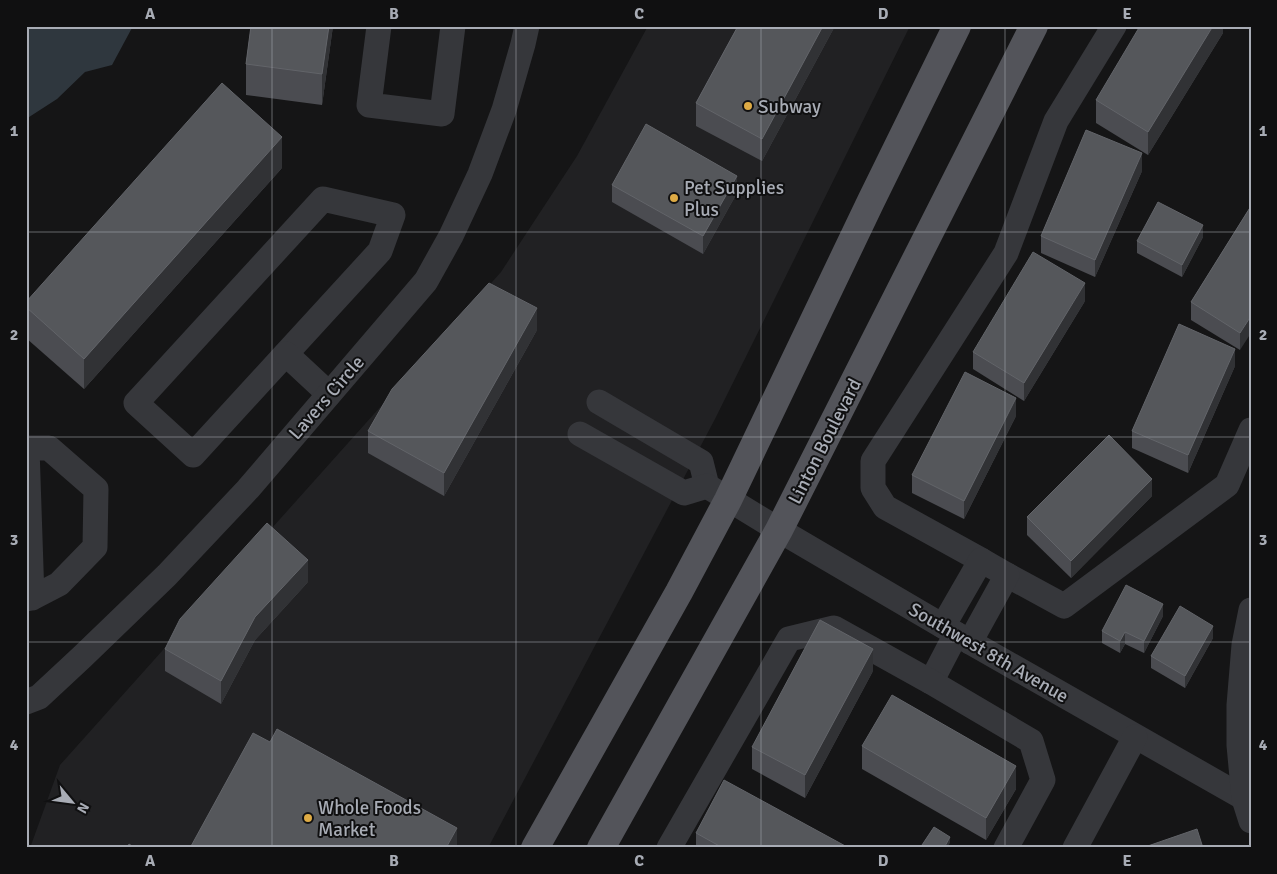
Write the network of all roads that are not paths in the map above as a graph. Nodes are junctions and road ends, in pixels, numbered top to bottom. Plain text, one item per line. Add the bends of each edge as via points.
1 (379, 26) edge
2 (453, 26) edge
3 (527, 26) edge
4 (958, 26) edge
5 (1034, 26) edge
6 (1114, 26) edge
7 (286, 354) junction
8 (329, 394) junction
9 (599, 402) dead end
10 (1251, 430) edge
11 (580, 434) dead end
12 (718, 493) junction
13 (778, 530) junction
14 (981, 560) junction
15 (1007, 575) junction
16 (29, 598) edge
17 (1251, 610) edge
18 (956, 634) junction
19 (931, 682) junction
20 (26, 702) edge
21 (1135, 737) junction
22 (1249, 807) edge
23 (535, 848) edge
24 (601, 848) edge
25 (669, 848) edge
26 (1006, 848) edge
27 (1075, 848) edge

1 - 2 street via 369,105 442,114
3 - 8 street, Lavers Circle via 504,110 480,174 451,236 426,281
4 - 12 main road
5 - 13 main road, Linton Boulevard
6 - 14 street via 1056,121 1006,253 873,461 873,488 885,507
7 - 7 street via 380,252 393,215 323,199 136,402 193,455
7 - 8 street
8 - 20 street, Lavers Circle via 248,489 167,574 39,697
9 - 12 street via 701,462
10 - 15 street via 1227,485 1064,606
11 - 12 street via 684,493
12 - 13 street, Southwest 8th Avenue
12 - 23 main road via 679,592
13 - 18 street, Southwest 8th Avenue
13 - 24 main road, Linton Boulevard
14 - 15 street
14 - 18 street
15 - 18 street
16 - 16 street via 59,584 95,548 96,489 49,448 27,448
17 - 22 street via 1244,645 1239,705 1239,745
18 - 19 street
18 - 21 street, Southwest 8th Avenue
19 - 25 street via 834,628 789,639
19 - 26 street via 1031,741 1043,780
21 - 22 street, Southwest 8th Avenue
21 - 27 street

